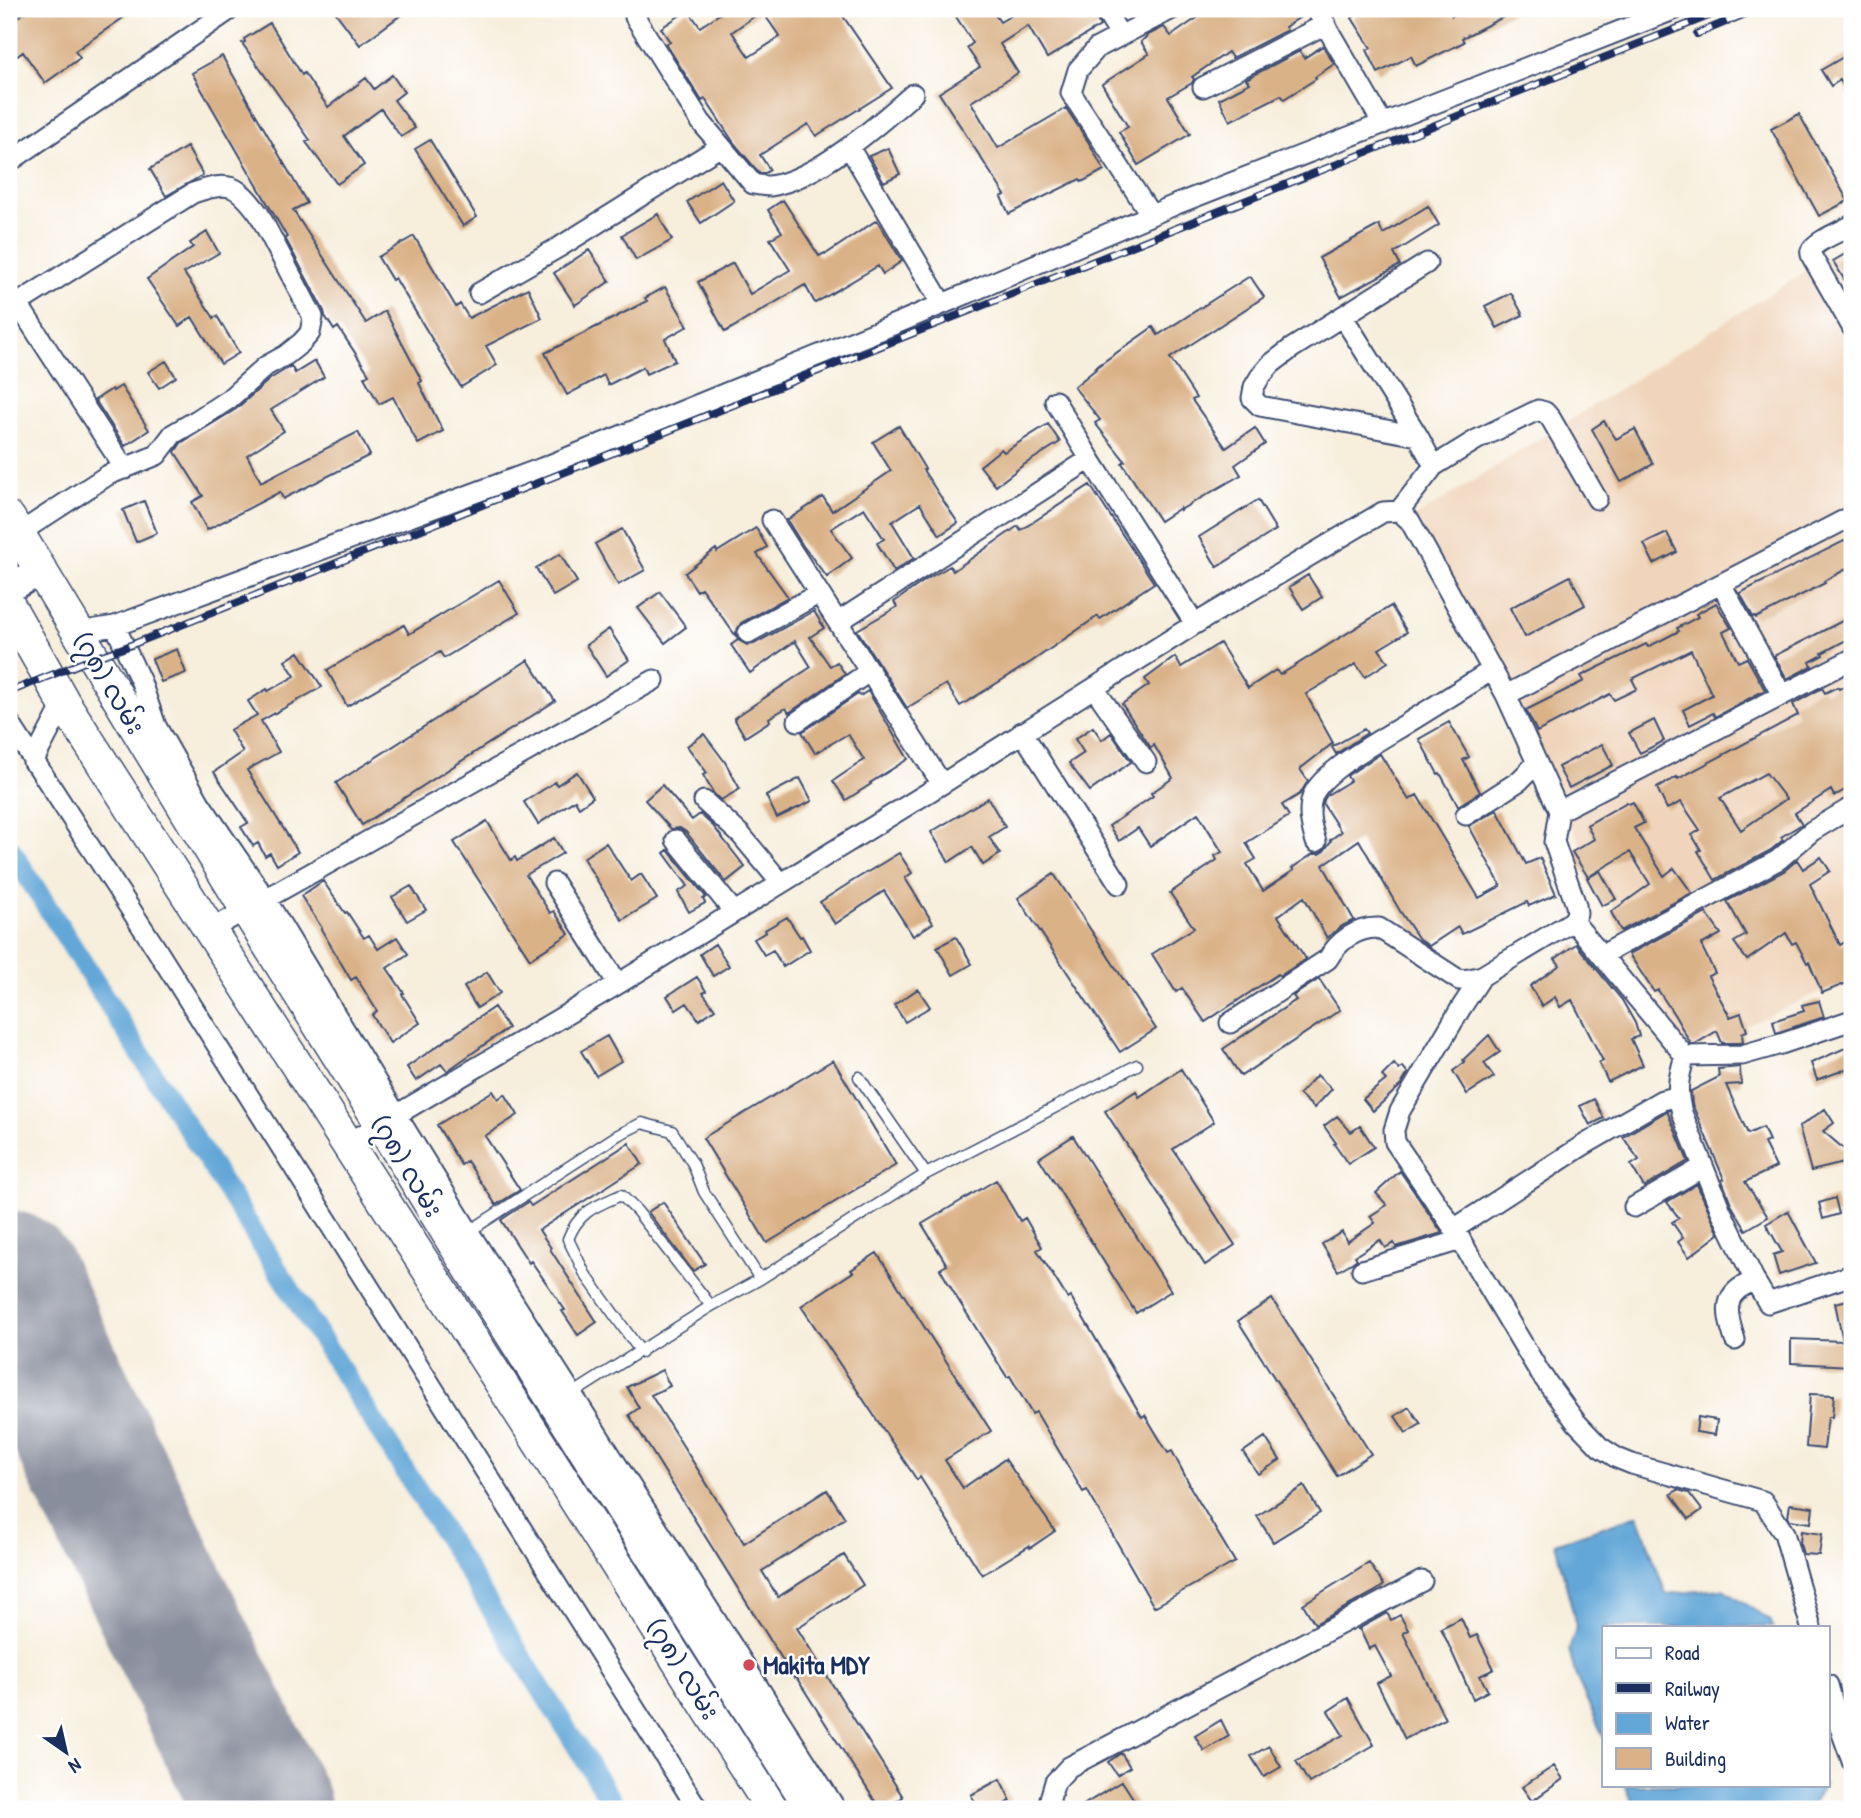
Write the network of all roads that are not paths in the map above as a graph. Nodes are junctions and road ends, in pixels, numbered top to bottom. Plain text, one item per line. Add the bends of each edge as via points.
1 (231, 9) edge
2 (1104, 9) edge
3 (1172, 9) edge
4 (1676, 9) edge
5 (637, 12) edge
6 (1321, 16) edge
7 (1120, 34) junction
8 (1203, 87) dead end
9 (913, 94) dead end
10 (1383, 124) junction
11 (721, 146) junction
12 (849, 147) junction
13 (9, 162) edge
14 (1151, 215) junction
15 (1852, 225) edge
16 (1427, 263) dead end
17 (479, 293) dead end
18 (943, 304) junction
19 (13, 306) edge
20 (1343, 317) junction
21 (1852, 327) edge
22 (1055, 401) dead end
23 (1418, 436) junction
24 (1090, 459) junction
25 (1434, 466) junction
26 (125, 469) junction
27 (1597, 499) dead end
28 (1399, 511) junction
29 (1852, 516) edge
30 (772, 520) dead end
31 (13, 526) edge
32 (40, 571) junction
33 (1721, 584) junction
34 (9, 588) edge
35 (818, 594) junction
36 (9, 606) edge
37 (838, 622) junction
38 (1195, 624) junction
39 (116, 626) junction
40 (79, 632) junction
41 (748, 633) dead end
42 (1852, 659) edge
43 (1492, 670) junction
44 (870, 671) junction
45 (654, 680) dead end
46 (1094, 688) junction
47 (1506, 695) junction
48 (1782, 695) junction
49 (64, 703) junction
50 (797, 721) dead end
51 (9, 722) edge
52 (1022, 732) junction
53 (33, 762) junction
54 (1146, 762) dead end
55 (1537, 763) junction
56 (942, 784) junction
57 (704, 801) dead end
58 (1852, 807) edge
59 (1559, 811) junction
60 (1466, 815) dead end
61 (676, 840) dead end
62 (1315, 842) dead end
63 (554, 883) dead end
64 (780, 883) junction
65 (1119, 884) dead end
66 (255, 904) junction
67 (734, 912) junction
68 (1573, 921) junction
69 (210, 930) junction
70 (1602, 955) junction
71 (1482, 976) junction
72 (618, 984) junction
73 (1852, 1020) edge
74 (1230, 1023) dead end
75 (1685, 1056) junction
76 (1136, 1065) dead end
77 (859, 1077) dead end
78 (1677, 1097) junction
79 (389, 1120) junction
80 (347, 1144) junction
81 (1703, 1167) junction
82 (926, 1174) junction
83 (1634, 1207) dead end
84 (1457, 1234) junction
85 (461, 1237) junction
86 (1362, 1270) dead end
87 (1852, 1275) edge
88 (760, 1279) junction
89 (1755, 1281) junction
90 (711, 1306) junction
91 (1735, 1340) dead end
92 (641, 1352) junction
93 (548, 1410) junction
94 (1422, 1581) dead end
95 (1811, 1626) edge
96 (1829, 1688) edge
97 (1852, 1760) edge
98 (1047, 1807) edge
99 (698, 1809) edge
100 (772, 1809) edge
101 (811, 1809) edge
102 (836, 1809) edge

1 - 13 street
2 - 7 street
3 - 7 street
4 - 10 street
5 - 11 street via 701,122
6 - 8 street
6 - 10 street
7 - 14 street via 1097,48 1078,70 1071,93
9 - 12 street
10 - 14 street
11 - 12 street via 753,184 769,186 813,169
11 - 17 street
12 - 18 street
14 - 18 street
15 - 21 street via 1811,252
16 - 20 street
18 - 39 street via 542,468
19 - 26 street
19 - 26 street via 193,193 229,185 247,198 258,214 313,317 310,333 229,399 173,434 157,456
20 - 23 street
20 - 23 street via 1271,364 1260,376 1252,398 1260,406
22 - 24 street
23 - 25 street
24 - 37 street
24 - 38 street
25 - 27 street via 1476,440 1538,411 1545,412
25 - 28 street
26 - 31 street
28 - 38 street via 1383,512
28 - 43 street via 1410,521
29 - 33 street
30 - 35 street
31 - 32 main road, (၇၈) လမ်း
32 - 34 main road
32 - 40 main road, (၇၈) လမ်း
33 - 47 street
33 - 48 street
35 - 37 street
35 - 41 street
36 - 49 main road, (၇၈) လမ်း
37 - 44 street
38 - 46 street
39 - 40 street
39 - 66 street via 156,726
40 - 66 main road, (၇၈) လမ်း
42 - 48 street
43 - 47 street
43 - 62 street via 1345,762 1322,783 1310,805
44 - 50 street
44 - 56 street
45 - 66 street
46 - 52 street
46 - 54 street
47 - 55 street
48 - 59 street
49 - 53 street
49 - 69 main road, (၇၈) လမ်း
51 - 53 street
52 - 56 street
52 - 65 street
53 - 99 street via 155,947
55 - 59 street
55 - 60 street via 1519,781
56 - 64 street
57 - 64 street via 741,835
58 - 70 street via 1812,831 1778,860
59 - 68 street via 1554,842 1576,905
61 - 67 street
63 - 72 street
64 - 67 street
66 - 69 street
66 - 79 main road, (၇၈) လမ်း
67 - 72 street
68 - 70 street
68 - 71 street
69 - 80 main road, (၇၈) လမ်း
70 - 75 street
71 - 74 street via 1459,980 1386,932 1371,928 1338,944 1328,959
71 - 84 street via 1400,1111 1394,1130 1395,1142
72 - 79 street
73 - 75 street via 1742,1055
75 - 78 street
76 - 82 lane
77 - 82 lane
78 - 81 street
78 - 84 street via 1662,1100 1582,1146
79 - 80 street
79 - 85 main road, (၇၈) လမ်း
80 - 93 main road, (၇၈) လမ်း
81 - 83 street
81 - 89 street
82 - 88 lane
84 - 86 street
84 - 95 street via 1540,1373 1600,1447 1632,1464 1763,1501 1784,1533
85 - 88 lane via 642,1123 672,1130 704,1192
85 - 93 main road, (၇၈) လမ်း
87 - 89 street via 1772,1303 1766,1301
88 - 90 lane
89 - 91 street via 1727,1304
90 - 92 lane
90 - 92 lane via 621,1195 594,1207 574,1224 568,1239 585,1274
92 - 93 lane
93 - 100 main road, (၇၈) လမ်း
93 - 101 main road, (၇၈) လမ်း
93 - 102 street
94 - 98 street via 1069,1767 1055,1782
96 - 97 street

